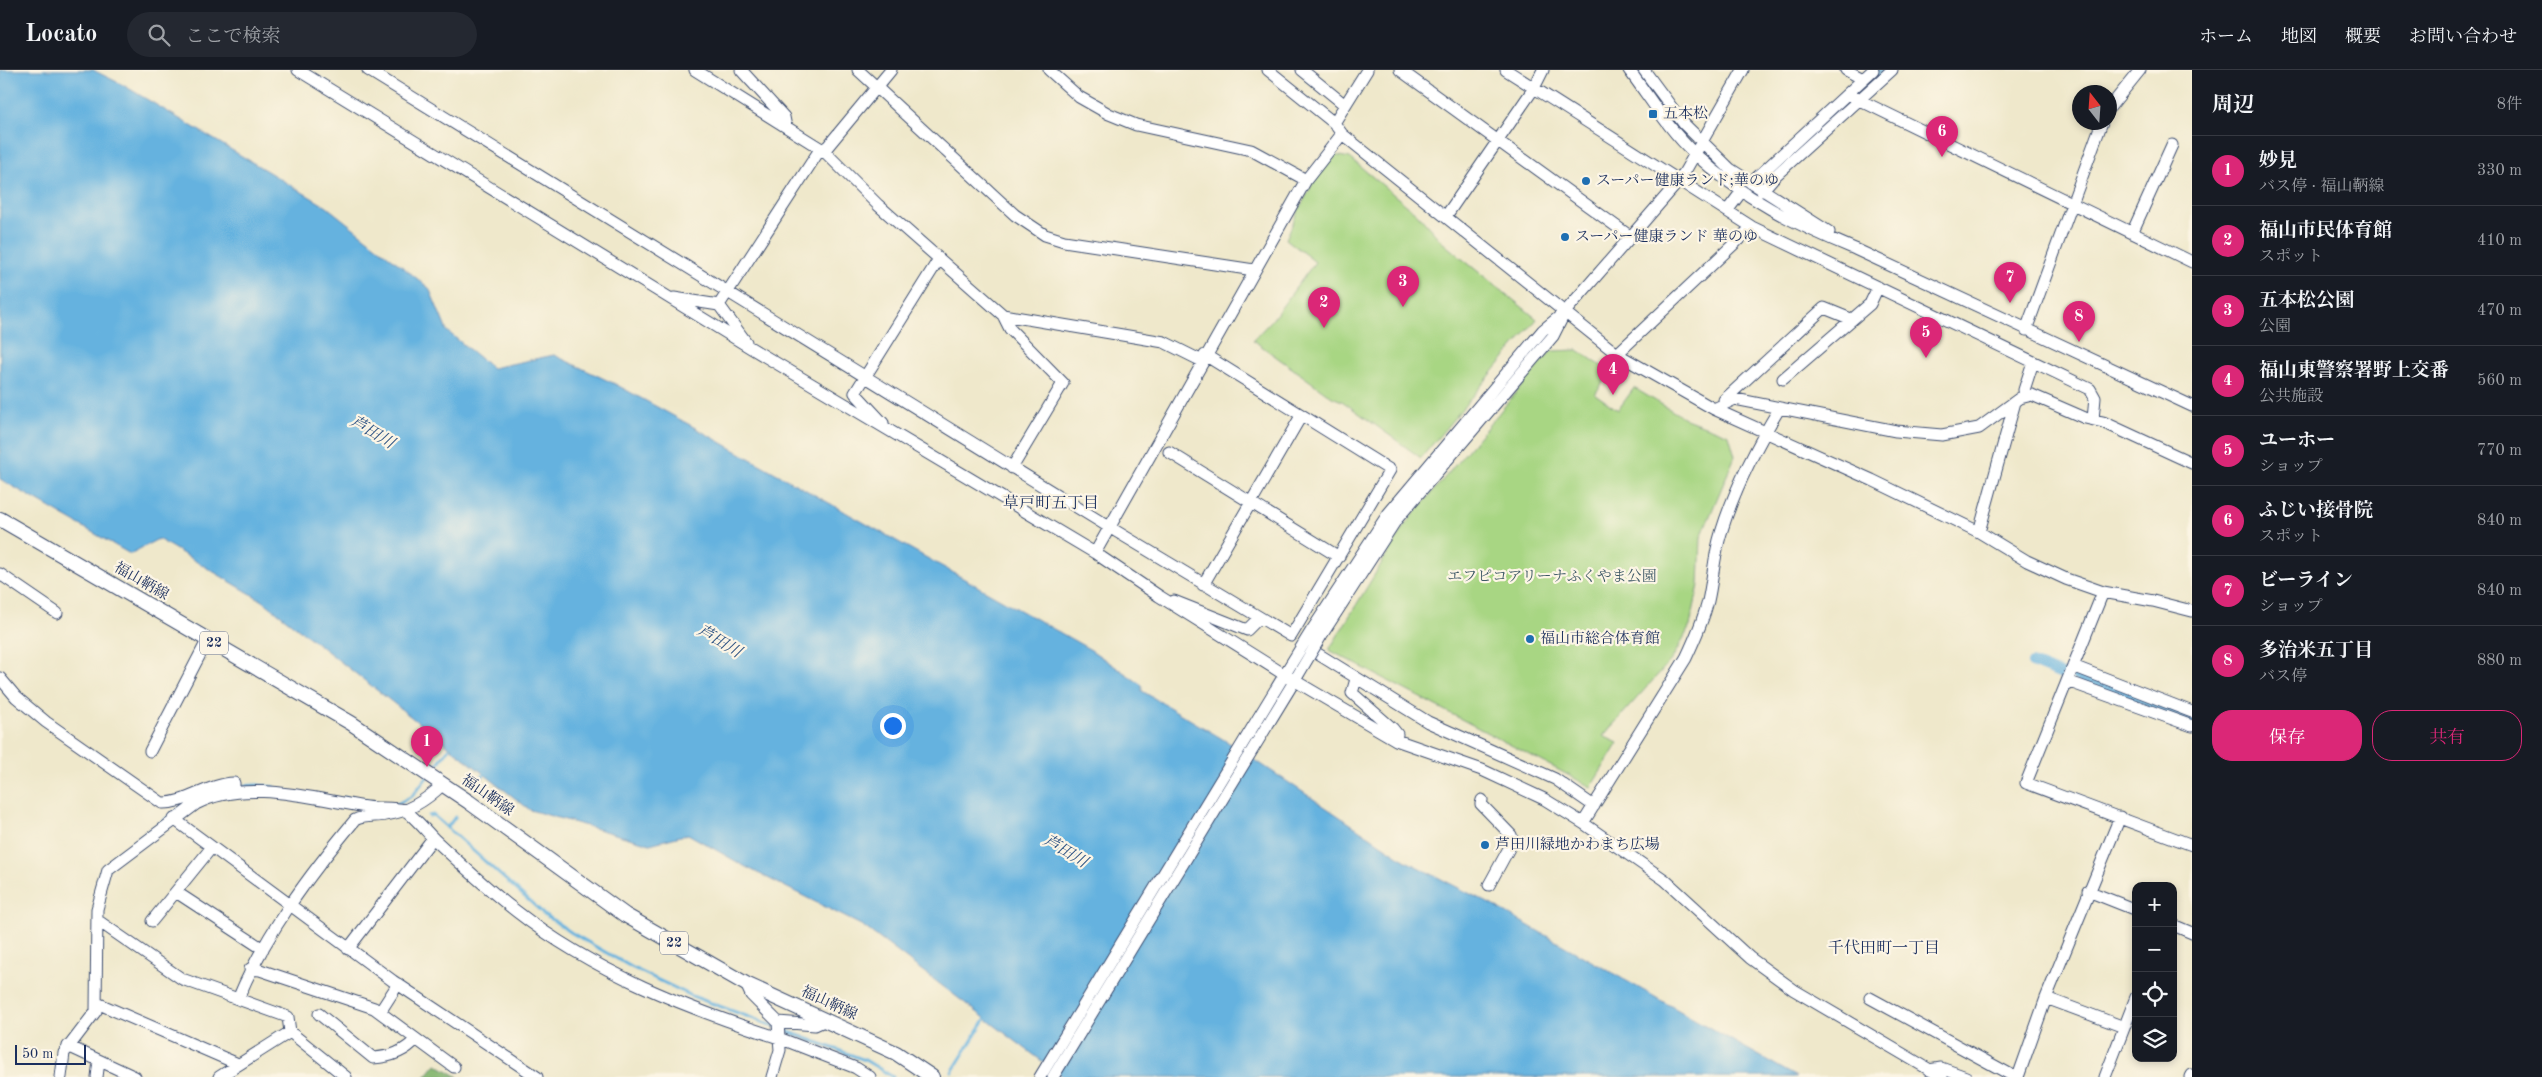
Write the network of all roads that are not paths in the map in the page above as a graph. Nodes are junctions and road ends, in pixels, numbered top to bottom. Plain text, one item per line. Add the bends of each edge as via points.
1 (298, 70) edge
2 (368, 70) edge
3 (695, 70) edge
4 (741, 70) edge
5 (858, 70) edge
6 (891, 70) edge
7 (1049, 70) edge
8 (1268, 70) edge
9 (1302, 70) edge
10 (1368, 70) edge
11 (1400, 70) edge
12 (1506, 70) edge
13 (1543, 70) edge
14 (1629, 70) edge
15 (1644, 70) edge
16 (1744, 70) edge
17 (1846, 70) edge
18 (1873, 70) edge
19 (1892, 70) edge
20 (2140, 70) edge
21 (1863, 79) junction
22 (876, 88) junction
23 (1534, 88) junction
24 (1853, 96) junction
25 (2117, 98) edge
26 (1345, 105) junction
27 (1334, 123) junction
28 (786, 127) junction
29 (2099, 130) edge
30 (1342, 134) junction
31 (1498, 141) junction
32 (1702, 143) junction
33 (2172, 144) dead end
34 (823, 150) junction
35 (1695, 154) junction
36 (1306, 180) junction
37 (1680, 180) junction
38 (1751, 183) junction
39 (1742, 191) junction
40 (1762, 191) junction
41 (2072, 204) junction
42 (1727, 211) junction
43 (1446, 216) junction
44 (1752, 227) junction
45 (2132, 233) junction
46 (1631, 237) junction
47 (1856, 249) junction
48 (939, 260) junction
49 (2192, 262) edge
50 (1254, 270) junction
51 (1878, 287) junction
52 (728, 293) junction
53 (671, 298) junction
54 (719, 305) junction
55 (1565, 312) junction
56 (1003, 316) junction
57 (1851, 319) junction
58 (2026, 330) junction
59 (751, 348) junction
60 (1617, 354) junction
61 (1204, 358) junction
62 (2034, 362) junction
63 (864, 377) junction
64 (1783, 379) dead end
65 (2020, 399) junction
66 (2192, 406) edge
67 (1779, 409) junction
68 (1714, 410) junction
69 (1301, 416) junction
70 (2093, 419) junction
71 (1765, 432) junction
72 (894, 434) junction
73 (1169, 452) dead end
74 (2192, 463) edge
75 (1012, 468) junction
76 (1250, 502) junction
77 (0, 519) edge
78 (1109, 527) junction
79 (1979, 532) junction
80 (1095, 553) junction
81 (1339, 557) junction
82 (0, 574) edge
83 (1203, 585) junction
84 (2103, 592) junction
85 (1159, 596) junction
86 (2192, 611) edge
87 (57, 614) dead end
88 (1259, 618) junction
89 (1291, 636) junction
90 (208, 639) junction
91 (2073, 666) junction
92 (0, 678) edge
93 (1289, 679) junction
94 (1356, 680) junction
95 (2067, 681) junction
96 (2192, 712) edge
97 (2192, 726) edge
98 (1396, 740) junction
99 (150, 751) dead end
100 (433, 778) junction
101 (234, 792) junction
102 (1482, 800) dead end
103 (1594, 806) junction
104 (405, 810) junction
105 (2120, 816) junction
106 (174, 819) junction
107 (1583, 823) junction
108 (433, 838) junction
109 (2192, 845) edge
110 (212, 848) junction
111 (1489, 885) dead end
112 (2088, 891) junction
113 (176, 892) junction
114 (291, 905) junction
115 (2132, 908) edge
116 (97, 920) junction
117 (152, 920) dead end
118 (2177, 926) edge
119 (2192, 932) edge
120 (263, 949) junction
121 (348, 949) junction
122 (250, 969) junction
123 (398, 984) junction
124 (746, 984) junction
125 (1870, 998) dead end
126 (2046, 998) junction
127 (238, 1000) junction
128 (97, 1003) junction
129 (2132, 1008) edge
130 (380, 1012) junction
131 (319, 1014) dead end
132 (826, 1020) junction
133 (2124, 1027) junction
134 (779, 1030) junction
135 (290, 1032) junction
136 (416, 1039) junction
137 (68, 1046) junction
138 (99, 1061) junction
139 (238, 1064) junction
140 (454, 1068) dead end
141 (1929, 1070) junction
142 (61, 1077) edge
143 (97, 1077) edge
144 (135, 1077) edge
145 (219, 1077) edge
146 (346, 1077) edge
147 (537, 1077) edge
148 (772, 1077) edge
149 (870, 1077) edge
150 (932, 1077) edge
151 (1040, 1077) edge
152 (1053, 1077) edge
153 (1942, 1077) edge
154 (1966, 1077) edge
155 (2017, 1077) edge
156 (2105, 1077) edge

1 - 53 street
2 - 52 street
3 - 28 street
4 - 28 street via 784,117
5 - 22 street
6 - 22 street
7 - 36 street via 1079,97 1109,114 1136,125 1251,150
8 - 27 street
9 - 26 street
10 - 26 street
11 - 31 street
12 - 23 street
13 - 23 street
14 - 35 street
15 - 32 street
16 - 32 street
17 - 21 street
18 - 21 street
19 - 24 street
20 - 25 street
21 - 24 street
22 - 34 street
22 - 50 street via 1015,215 1045,235 1064,241
23 - 31 street
23 - 37 street
24 - 38 street
24 - 40 street
24 - 41 street
26 - 27 street
27 - 30 street
28 - 34 street
29 - 41 street
30 - 36 street
30 - 43 street
31 - 43 street
31 - 46 street
32 - 35 street
32 - 38 street
33 - 45 street
34 - 48 street
34 - 52 street via 817,154
35 - 37 street
35 - 39 street
36 - 50 street
37 - 42 street
37 - 46 street
38 - 40 street
39 - 42 street
39 - 47 street via 1799,226
40 - 47 street
41 - 45 street
41 - 58 street
42 - 44 street
43 - 55 street
44 - 51 street
44 - 60 street
45 - 49 street
46 - 55 street
47 - 58 street
48 - 56 street
48 - 63 street
50 - 61 street
51 - 57 street via 1870,304
51 - 62 street
52 - 54 street
52 - 63 street
53 - 54 street
53 - 59 street
54 - 59 street
55 - 60 street
55 - 93 street, bridge via 1553,336 1396,520 1316,633
56 - 61 street via 1164,342
56 - 75 street via 1010,329 1063,382
57 - 64 street
57 - 68 street via 1824,308
58 - 66 street
59 - 72 street
60 - 68 street
61 - 69 street
61 - 78 street
62 - 65 street
62 - 70 street via 2090,389 2095,398
63 - 72 street via 855,393
63 - 75 street
65 - 67 street via 1979,428 1942,435 1896,431
65 - 70 street via 2032,395
65 - 79 street
67 - 68 street via 1734,399
67 - 71 street
68 - 71 street
69 - 76 street
69 - 81 street via 1390,470
70 - 74 street
71 - 79 street
71 - 103 street via 1720,535 1699,631 1686,658
72 - 80 street
73 - 76 street
75 - 78 street
76 - 81 street
76 - 83 street
77 - 90 main road, 福山鞆線 / 22
78 - 80 street
78 - 83 street
79 - 84 street via 2043,568
80 - 85 street
81 - 89 street
82 - 87 street
83 - 88 street
84 - 86 street via 2153,600
84 - 91 street
85 - 88 street via 1247,630
85 - 93 street
88 - 89 street
89 - 94 street
90 - 99 street
90 - 100 main road, 福山鞆線 / 22 via 351,724
91 - 95 street
91 - 96 street
92 - 101 street via 16,697 46,722 162,803 173,804 221,784 234,783
93 - 98 street
93 - 151 street
93 - 152 street
94 - 98 street via 1352,693 1393,729
94 - 103 street via 1428,722 1556,779
95 - 97 street
95 - 105 street via 2026,783
98 - 107 street via 1482,770 1544,799
100 - 104 street via 431,796
100 - 124 main road, 福山鞆線 / 22 via 626,915
101 - 104 street via 268,792
101 - 106 street via 210,796
102 - 111 street via 1481,804 1513,841
103 - 107 street
104 - 108 street
104 - 114 street via 355,820 315,867
105 - 109 street
105 - 112 street
106 - 110 street
106 - 116 street via 108,870
107 - 141 street via 1665,880 1750,958 1794,990
108 - 121 street
108 - 134 street via 516,912 596,965 682,1005
110 - 113 street
110 - 114 street
112 - 115 street
112 - 126 street
113 - 117 street
113 - 120 street
114 - 120 street
114 - 121 street
116 - 127 street via 182,980
116 - 128 street
118 - 119 street
120 - 122 street
121 - 123 street
122 - 127 street
122 - 130 street
123 - 130 street
123 - 147 street
124 - 132 main road, 福山鞆線 / 22
124 - 134 street via 750,995
125 - 155 street
126 - 133 street
126 - 155 street
127 - 135 street via 284,1015 289,1020
128 - 137 street via 96,1011
128 - 139 street
129 - 133 street
130 - 136 street
131 - 136 street via 373,1058 386,1058 409,1047
132 - 134 street via 815,1025
132 - 150 main road, 福山鞆線 / 22 via 896,1053
133 - 156 street
134 - 148 street via 780,1050
134 - 149 street
135 - 139 street
135 - 146 street
136 - 140 street
137 - 138 street
137 - 142 street
138 - 143 street
138 - 144 street
139 - 145 street
141 - 153 street
141 - 154 street via 1941,1068

